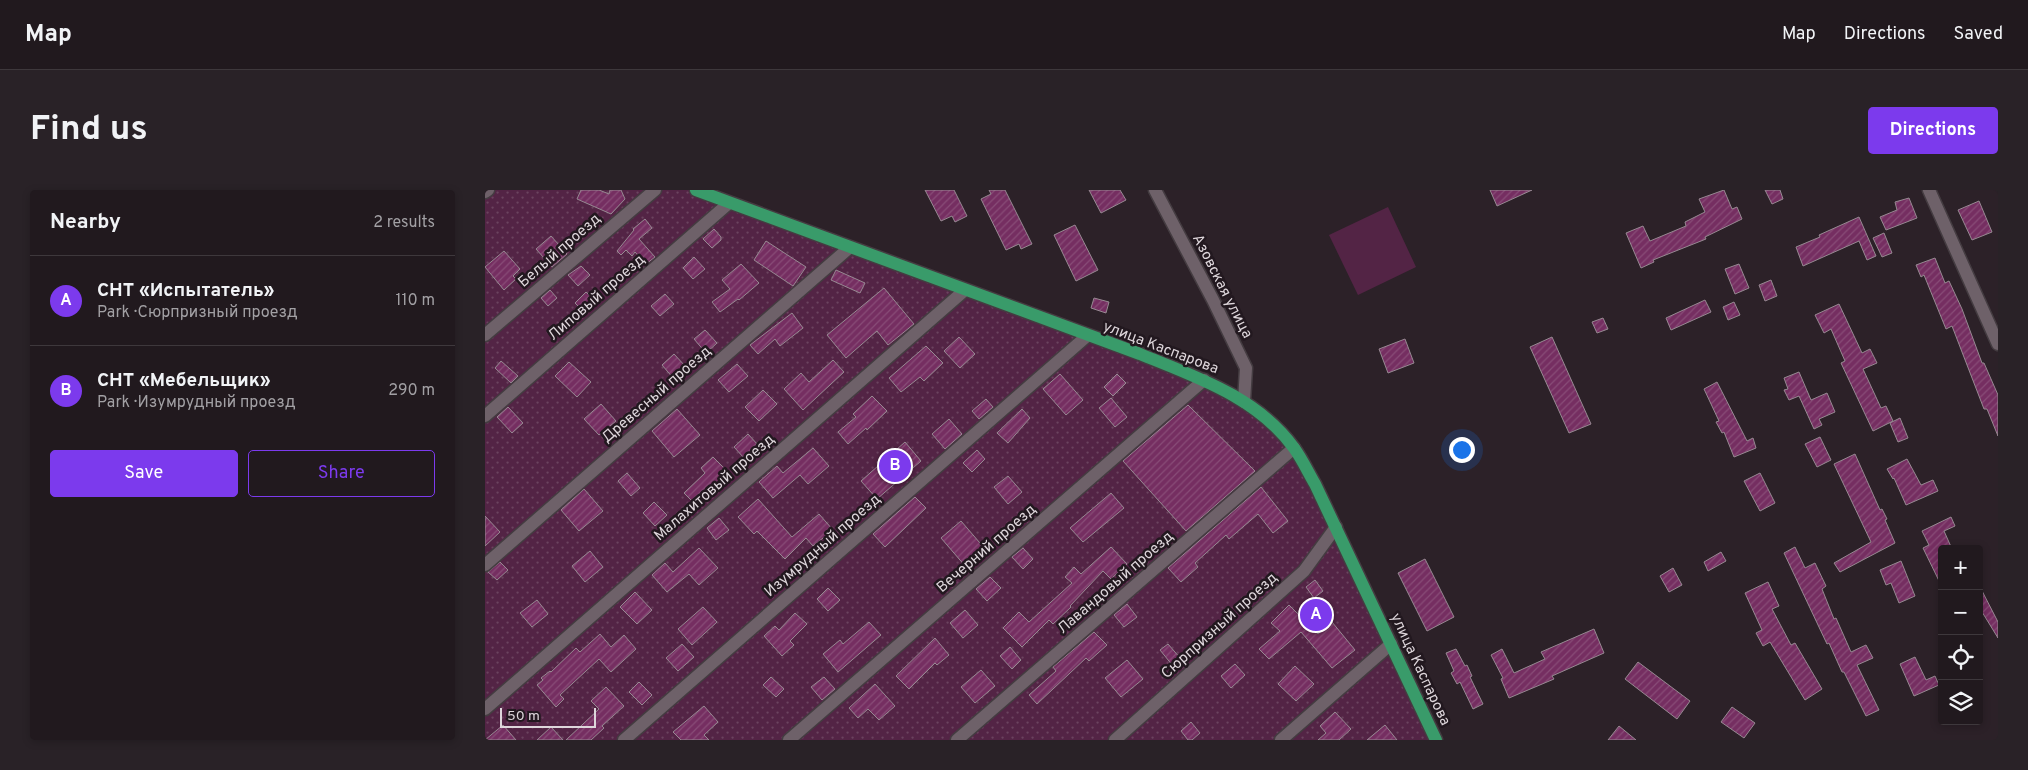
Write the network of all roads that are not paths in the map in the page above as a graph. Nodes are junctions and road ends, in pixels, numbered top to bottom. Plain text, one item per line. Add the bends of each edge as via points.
1 (655, 190) edge
2 (695, 190) edge
3 (1155, 190) edge
4 (1929, 190) edge
5 (729, 203) junction
6 (849, 248) junction
7 (965, 290) junction
8 (485, 335) edge
9 (1087, 336) junction
10 (1998, 344) edge
11 (1204, 380) junction
12 (1244, 402) junction
13 (485, 416) edge
14 (1294, 448) junction
15 (1336, 527) junction
16 (485, 565) edge
17 (1391, 644) junction
18 (485, 709) edge
19 (624, 740) edge
20 (789, 740) edge
21 (957, 740) edge
22 (1115, 740) edge
23 (1281, 740) edge
24 (1436, 740) edge

1 - 8 street, Белый проезд
2 - 5 main road, улица Каспарова
3 - 12 street, Азовская улица via 1246,368
4 - 10 street
5 - 6 main road, улица Каспарова
5 - 13 street, Липовый проезд
6 - 7 main road, улица Каспарова
6 - 16 street, Древесный проезд
7 - 9 main road, улица Каспарова
7 - 18 street, Малахитовый проезд
9 - 11 main road, улица Каспарова
9 - 19 street, Изумрудный проезд
11 - 12 main road, улица Каспарова
11 - 20 street, Вечерний проезд
12 - 14 main road, улица Каспарова
14 - 15 main road, улица Каспарова
14 - 21 street, Лавандовый проезд
15 - 17 main road, улица Каспарова
15 - 22 street, Сюрпризный проезд via 1304,571
17 - 23 street
17 - 24 main road, улица Каспарова

